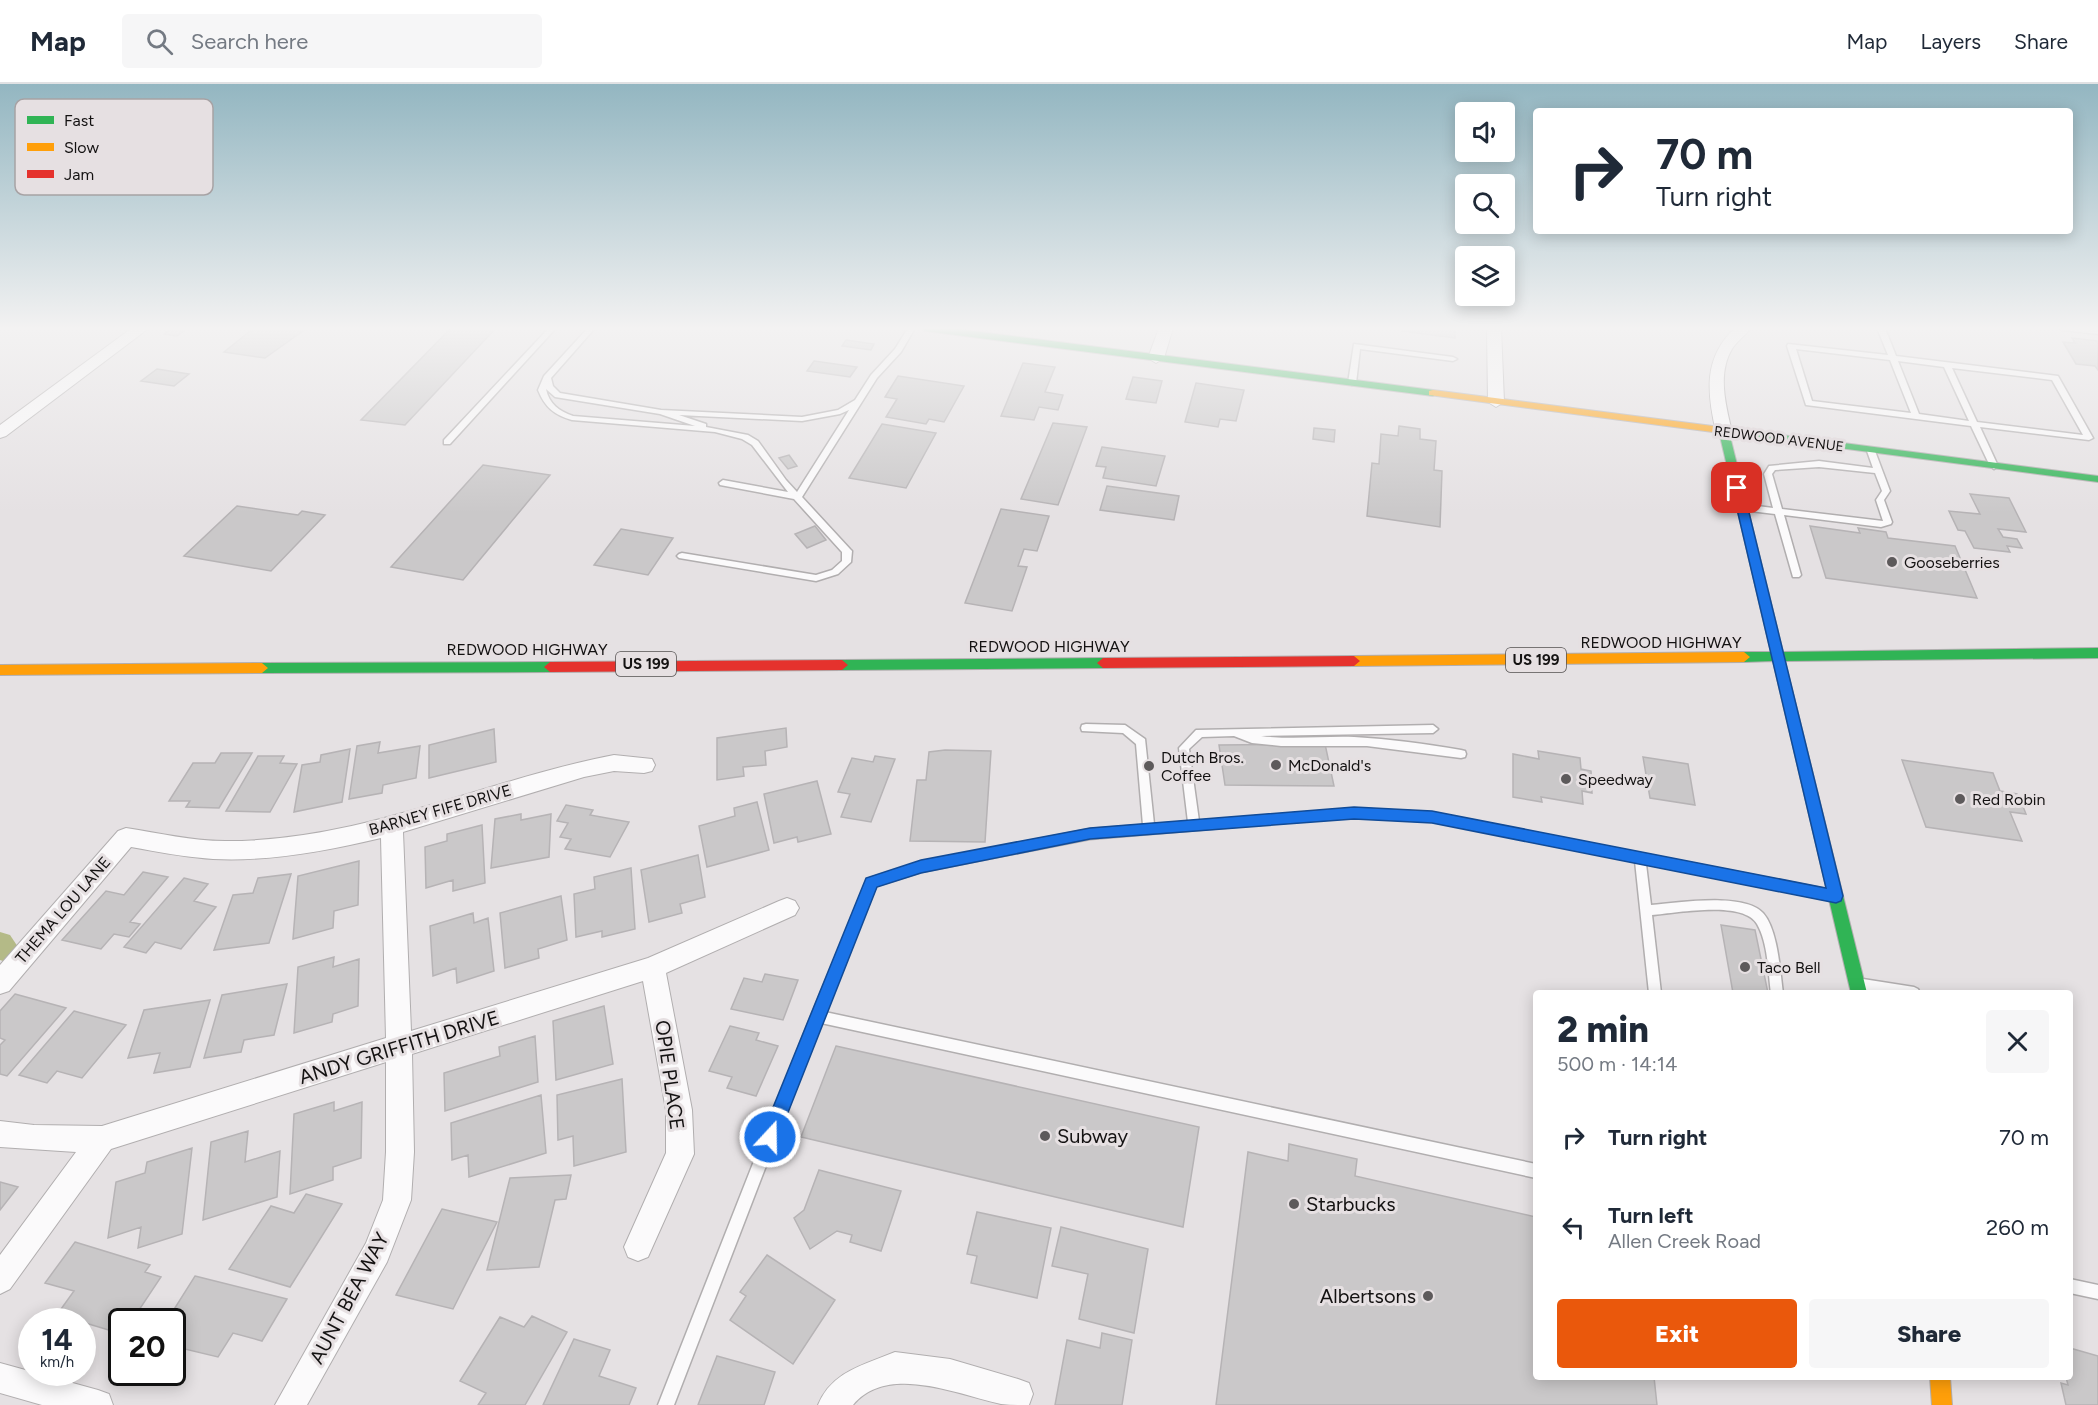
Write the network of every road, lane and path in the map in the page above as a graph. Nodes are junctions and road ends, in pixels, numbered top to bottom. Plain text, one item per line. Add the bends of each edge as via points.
1 (59, 390) edge
2 (496, 390) edge
3 (542, 390) edge
4 (552, 390) edge
5 (868, 390) edge
6 (1402, 390) edge
7 (1496, 390) edge
8 (1714, 390) edge
9 (1805, 390) edge
10 (1905, 390) edge
11 (1958, 390) edge
12 (2062, 390) edge
13 (859, 402) junction
14 (1496, 402) junction
15 (661, 412) junction
16 (1916, 417) junction
17 (1974, 424) junction
18 (715, 430) junction
19 (1724, 432) junction
20 (0, 433) edge
21 (2094, 439) edge
22 (447, 442) dead end
23 (1871, 451) junction
24 (1994, 466) junction
25 (1878, 471) junction
26 (2098, 479) edge
27 (723, 483) dead end
28 (798, 497) junction
29 (1742, 507) junction
30 (1778, 511) junction
31 (682, 556) dead end
32 (1796, 575) dead end
33 (2098, 653) edge
34 (1779, 658) junction
35 (0, 670) edge
36 (1086, 728) dead end
37 (1433, 729) dead end
38 (1228, 732) junction
39 (1461, 754) dead end
40 (644, 765) dead end
41 (1194, 824) junction
42 (392, 827) junction
43 (1149, 828) junction
44 (126, 837) joint
45 (1640, 859) junction
46 (1836, 896) junction
47 (788, 908) dead end
48 (1646, 910) junction
49 (653, 967) junction
50 (0, 983) edge
51 (1858, 988) edge
52 (1655, 990) edge
53 (1776, 990) edge
54 (1880, 990) edge
55 (817, 1016) junction
56 (399, 1047) junction
57 (0, 1134) edge
58 (102, 1139) junction
59 (1533, 1170) edge
60 (638, 1247) dead end
61 (0, 1279) edge
62 (2073, 1287) edge
63 (2098, 1292) edge
64 (0, 1378) edge
65 (1940, 1380) edge
66 (1017, 1394) dead end
67 (98, 1405) edge
68 (290, 1405) edge
69 (666, 1405) edge
70 (833, 1405) edge
71 (1942, 1405) edge

1 - 20 street
2 - 22 lane
3 - 18 lane via 546,404 555,413 572,418
4 - 15 lane via 558,395
5 - 13 lane
6 - 14 main road, REDWOOD AVENUE
7 - 14 street
8 - 19 street
9 - 16 lane via 1809,403
10 - 16 lane
11 - 17 lane
12 - 21 lane
13 - 15 lane via 840,412 802,419
13 - 28 lane
14 - 19 main road, REDWOOD AVENUE
15 - 18 lane
16 - 17 lane
17 - 21 lane
17 - 24 lane
18 - 28 lane via 755,443
19 - 23 main road, REDWOOD AVENUE
19 - 29 main road
23 - 24 main road, REDWOOD AVENUE
23 - 25 lane
24 - 26 main road, REDWOOD AVENUE
25 - 30 lane via 1819,464 1772,468 1768,474
25 - 30 lane via 1886,491 1880,500 1888,522
27 - 28 lane
28 - 31 lane via 847,550 846,562 835,572 816,578
29 - 30 lane
29 - 34 main road
30 - 32 lane
33 - 34 main road, REDWOOD HIGHWAY / US 199
34 - 35 main road, REDWOOD HIGHWAY / US 199
34 - 46 main road
36 - 43 lane via 1125,729 1141,742
37 - 38 lane
38 - 39 lane via 1257,742 1352,741
38 - 41 lane via 1200,733 1184,748
40 - 42 street, BARNEY FIFE DRIVE via 614,763 584,769
41 - 43 lane
41 - 45 lane via 1354,813 1432,817
42 - 44 street, BARNEY FIFE DRIVE via 238,850 199,849
42 - 56 street, AUNT BEA WAY
43 - 55 lane via 1090,834 921,867 872,882
44 - 50 street, THEMA LOU LANE
45 - 46 lane
45 - 48 lane
46 - 51 main road
47 - 49 street, ANDY GRIFFITH DRIVE
48 - 52 lane
48 - 53 lane via 1733,905 1750,910 1759,917 1766,932
49 - 56 street, ANDY GRIFFITH DRIVE
49 - 60 street, OPIE PLACE via 679,1110 680,1154
51 - 54 lane
55 - 59 lane
55 - 69 lane
56 - 58 street, ANDY GRIFFITH DRIVE
56 - 68 street, AUNT BEA WAY via 397,1200 377,1252
57 - 58 street, ANDY GRIFFITH DRIVE
58 - 61 street
62 - 63 lane
64 - 67 street
65 - 71 main road
66 - 70 street via 950,1374 895,1367 848,1387

